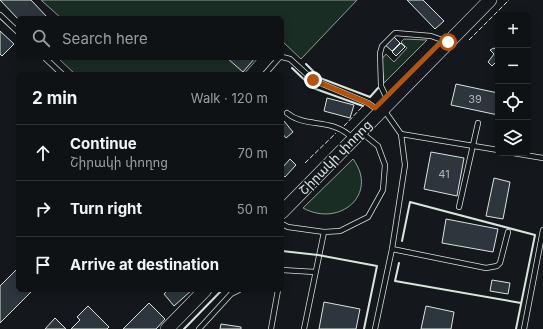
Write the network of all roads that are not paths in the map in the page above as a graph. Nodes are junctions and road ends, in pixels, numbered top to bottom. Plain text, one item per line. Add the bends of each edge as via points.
1 (482, 0) edge
2 (490, 0) edge
3 (0, 15) edge
4 (16, 30) edge
5 (445, 41) junction
6 (284, 58) edge
7 (47, 60) edge
8 (276, 60) edge
9 (60, 72) edge
10 (267, 72) edge
11 (382, 104) junction
12 (287, 112) dead end
13 (478, 123) dead end
14 (355, 132) junction
15 (401, 134) junction
16 (472, 146) junction
17 (495, 150) edge
18 (531, 156) edge
19 (543, 158) edge
20 (284, 202) edge
21 (459, 207) dead end
22 (284, 210) edge
23 (284, 225) edge
24 (543, 230) edge
25 (324, 232) junction
26 (508, 232) dead end
27 (392, 249) junction
28 (284, 271) edge
29 (315, 272) junction
30 (196, 292) edge
31 (203, 292) edge
32 (235, 292) edge
33 (278, 292) edge
34 (160, 329) edge
35 (166, 329) edge
36 (199, 329) edge
37 (271, 329) edge
38 (304, 329) edge
39 (375, 329) edge
40 (524, 329) edge

1 - 5 main road, Շիրակի փողոց
2 - 5 main road, Շիրակի փողոց
3 - 4 lane
5 - 11 main road, Շիրակի փողոց
5 - 11 lane via 431,36 395,33 390,37 382,46 380,53
6 - 11 lane via 290,59 313,80 368,103
7 - 9 lane
8 - 10 lane
11 - 14 main road, Շիրակի փողոց
11 - 15 lane
12 - 14 lane via 295,120 334,125
13 - 16 lane
14 - 20 main road, Շիրակի փողոց
14 - 22 main road, Շիրակի փողոց
14 - 25 lane via 378,146 385,165 383,190 368,217 340,230
15 - 16 lane
15 - 27 lane via 405,165
16 - 17 lane
16 - 21 lane
18 - 19 lane
23 - 25 lane
24 - 40 lane
25 - 29 lane
26 - 27 lane via 500,263 493,268
27 - 39 lane
28 - 29 lane
29 - 38 lane
30 - 34 main road
31 - 35 main road
32 - 36 lane
33 - 37 lane

